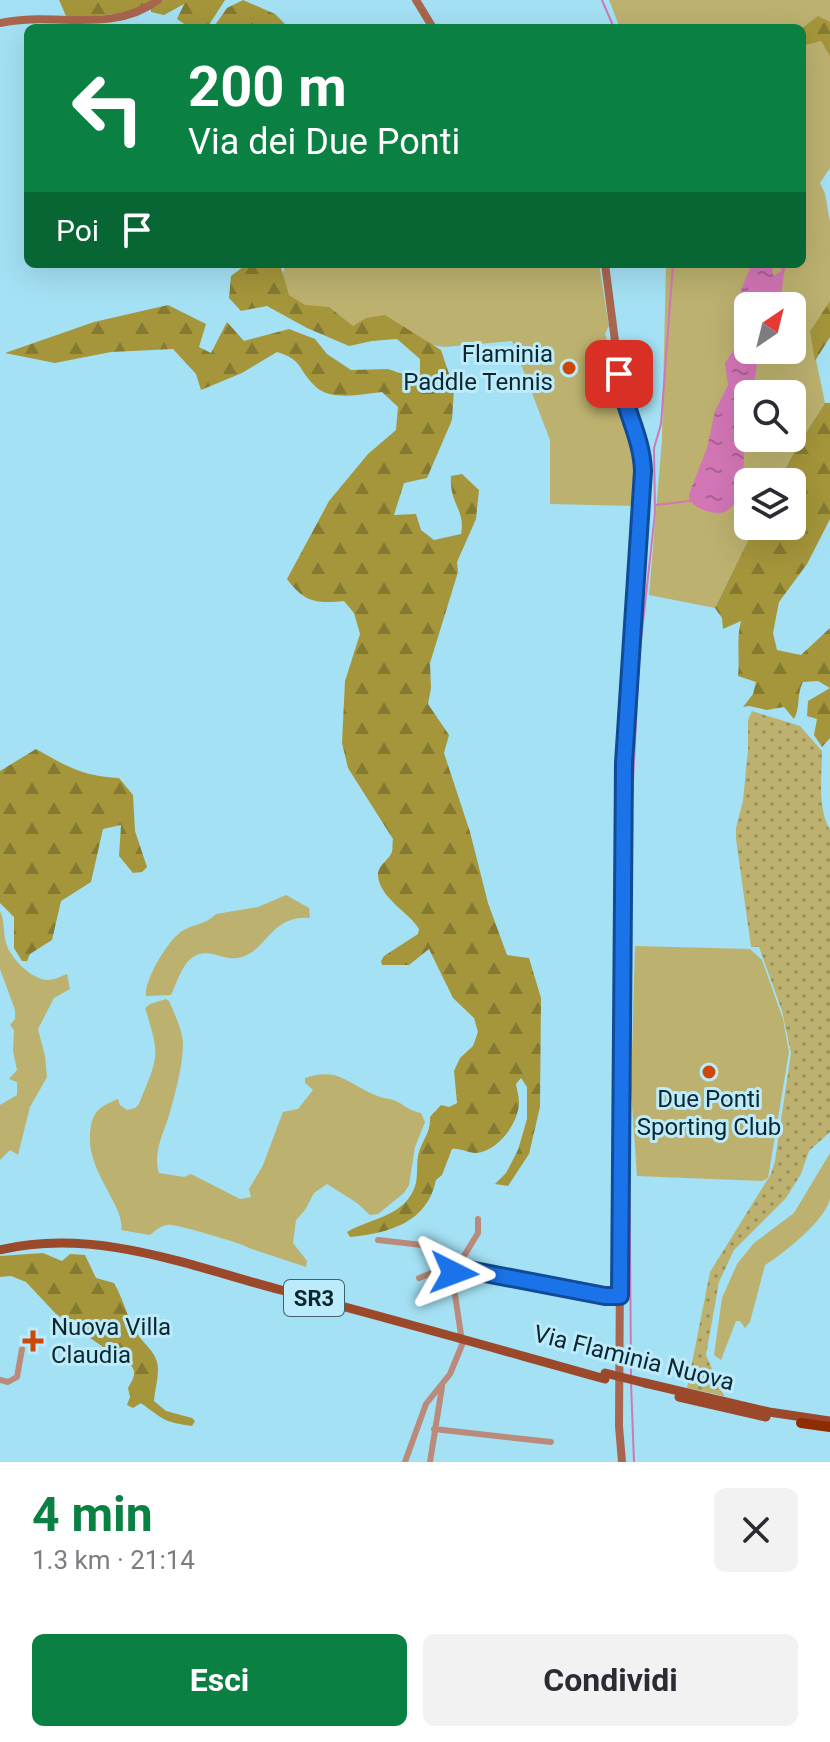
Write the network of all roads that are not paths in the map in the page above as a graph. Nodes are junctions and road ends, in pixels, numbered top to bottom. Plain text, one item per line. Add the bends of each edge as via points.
1 (158, 0) edge
2 (416, 0) edge
3 (0, 23) edge
4 (431, 24) edge
5 (606, 268) edge
6 (478, 1219) dead end
7 (378, 1240) dead end
8 (0, 1250) edge
9 (454, 1269) junction
10 (419, 1278) dead end
11 (620, 1281) junction
12 (605, 1296) junction
13 (620, 1296) junction
14 (463, 1338) junction
15 (22, 1349) dead end
16 (0, 1380) edge
17 (443, 1384) junction
18 (645, 1386) junction
19 (801, 1423) joint
20 (830, 1424) edge
21 (434, 1429) junction
22 (551, 1442) dead end
23 (405, 1462) edge
24 (430, 1462) edge
25 (622, 1462) edge

1 - 3 street via 119,18 23,18
2 - 4 street
5 - 11 street via 622,395 640,442 643,471 624,763
6 - 9 street via 478,1233
7 - 9 street via 422,1245
8 - 14 main road, Via Flaminia Nuova / SR3 via 57,1242 115,1246
9 - 10 street
9 - 12 street
9 - 14 street
11 - 12 street
11 - 13 street
12 - 13 street
13 - 25 street
14 - 17 street
14 - 18 main road, Via Flaminia Nuova / SR3, bridge
15 - 16 street via 17,1377
17 - 21 street
17 - 23 street via 428,1401
18 - 19 main road, Via Flaminia Nuova / SR3
18 - 20 main road, Via Flaminia Nuova / SR3
19 - 20 highway, SR3
21 - 22 street
21 - 24 street

